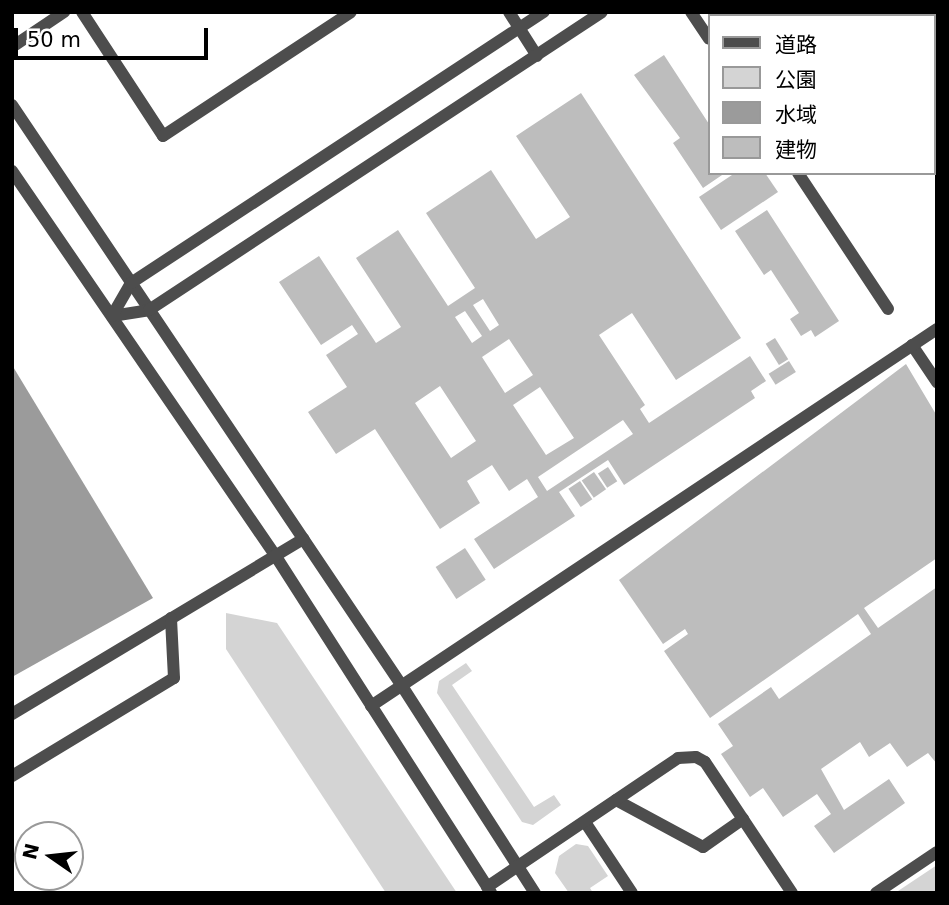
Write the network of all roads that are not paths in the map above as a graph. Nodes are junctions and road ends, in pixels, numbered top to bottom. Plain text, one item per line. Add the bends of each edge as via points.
1 (64, 12) edge
2 (82, 12) edge
3 (351, 12) edge
4 (509, 12) edge
5 (544, 12) edge
6 (602, 12) edge
7 (691, 12) edge
8 (519, 29) junction
9 (708, 38) edge
10 (12, 47) edge
11 (537, 56) junction
12 (12, 105) edge
13 (12, 171) edge
14 (799, 175) edge
15 (131, 283) junction
16 (149, 310) junction
17 (888, 310) dead end
18 (112, 316) junction
19 (937, 329) edge
20 (912, 345) junction
21 (937, 382) edge
22 (303, 538) junction
23 (275, 555) junction
24 (171, 618) junction
25 (402, 686) junction
26 (371, 706) junction
27 (12, 714) edge
28 (12, 776) edge
29 (616, 800) junction
30 (743, 820) junction
31 (585, 822) junction
32 (937, 852) edge
33 (518, 867) junction
34 (489, 890) edge
35 (535, 893) edge
36 (632, 893) edge
37 (792, 893) edge
38 (876, 893) edge

1 - 10 street
2 - 3 street via 163,136
4 - 8 street
5 - 8 street
6 - 11 street
7 - 9 street
8 - 11 street
8 - 15 street
11 - 16 street
12 - 15 street
13 - 18 street
14 - 17 street
15 - 16 street
15 - 18 street
16 - 18 street
16 - 22 street
18 - 23 street
19 - 20 street
20 - 21 street
20 - 25 street
22 - 23 street
22 - 25 street
23 - 24 street
23 - 26 street
24 - 27 street
24 - 28 street via 174,678
25 - 26 street
25 - 33 street
26 - 34 street
29 - 30 street via 703,847
29 - 30 street via 678,758 696,757 705,762
29 - 31 street
30 - 37 street
31 - 33 street
31 - 36 street
32 - 38 street
33 - 34 street
33 - 35 street

